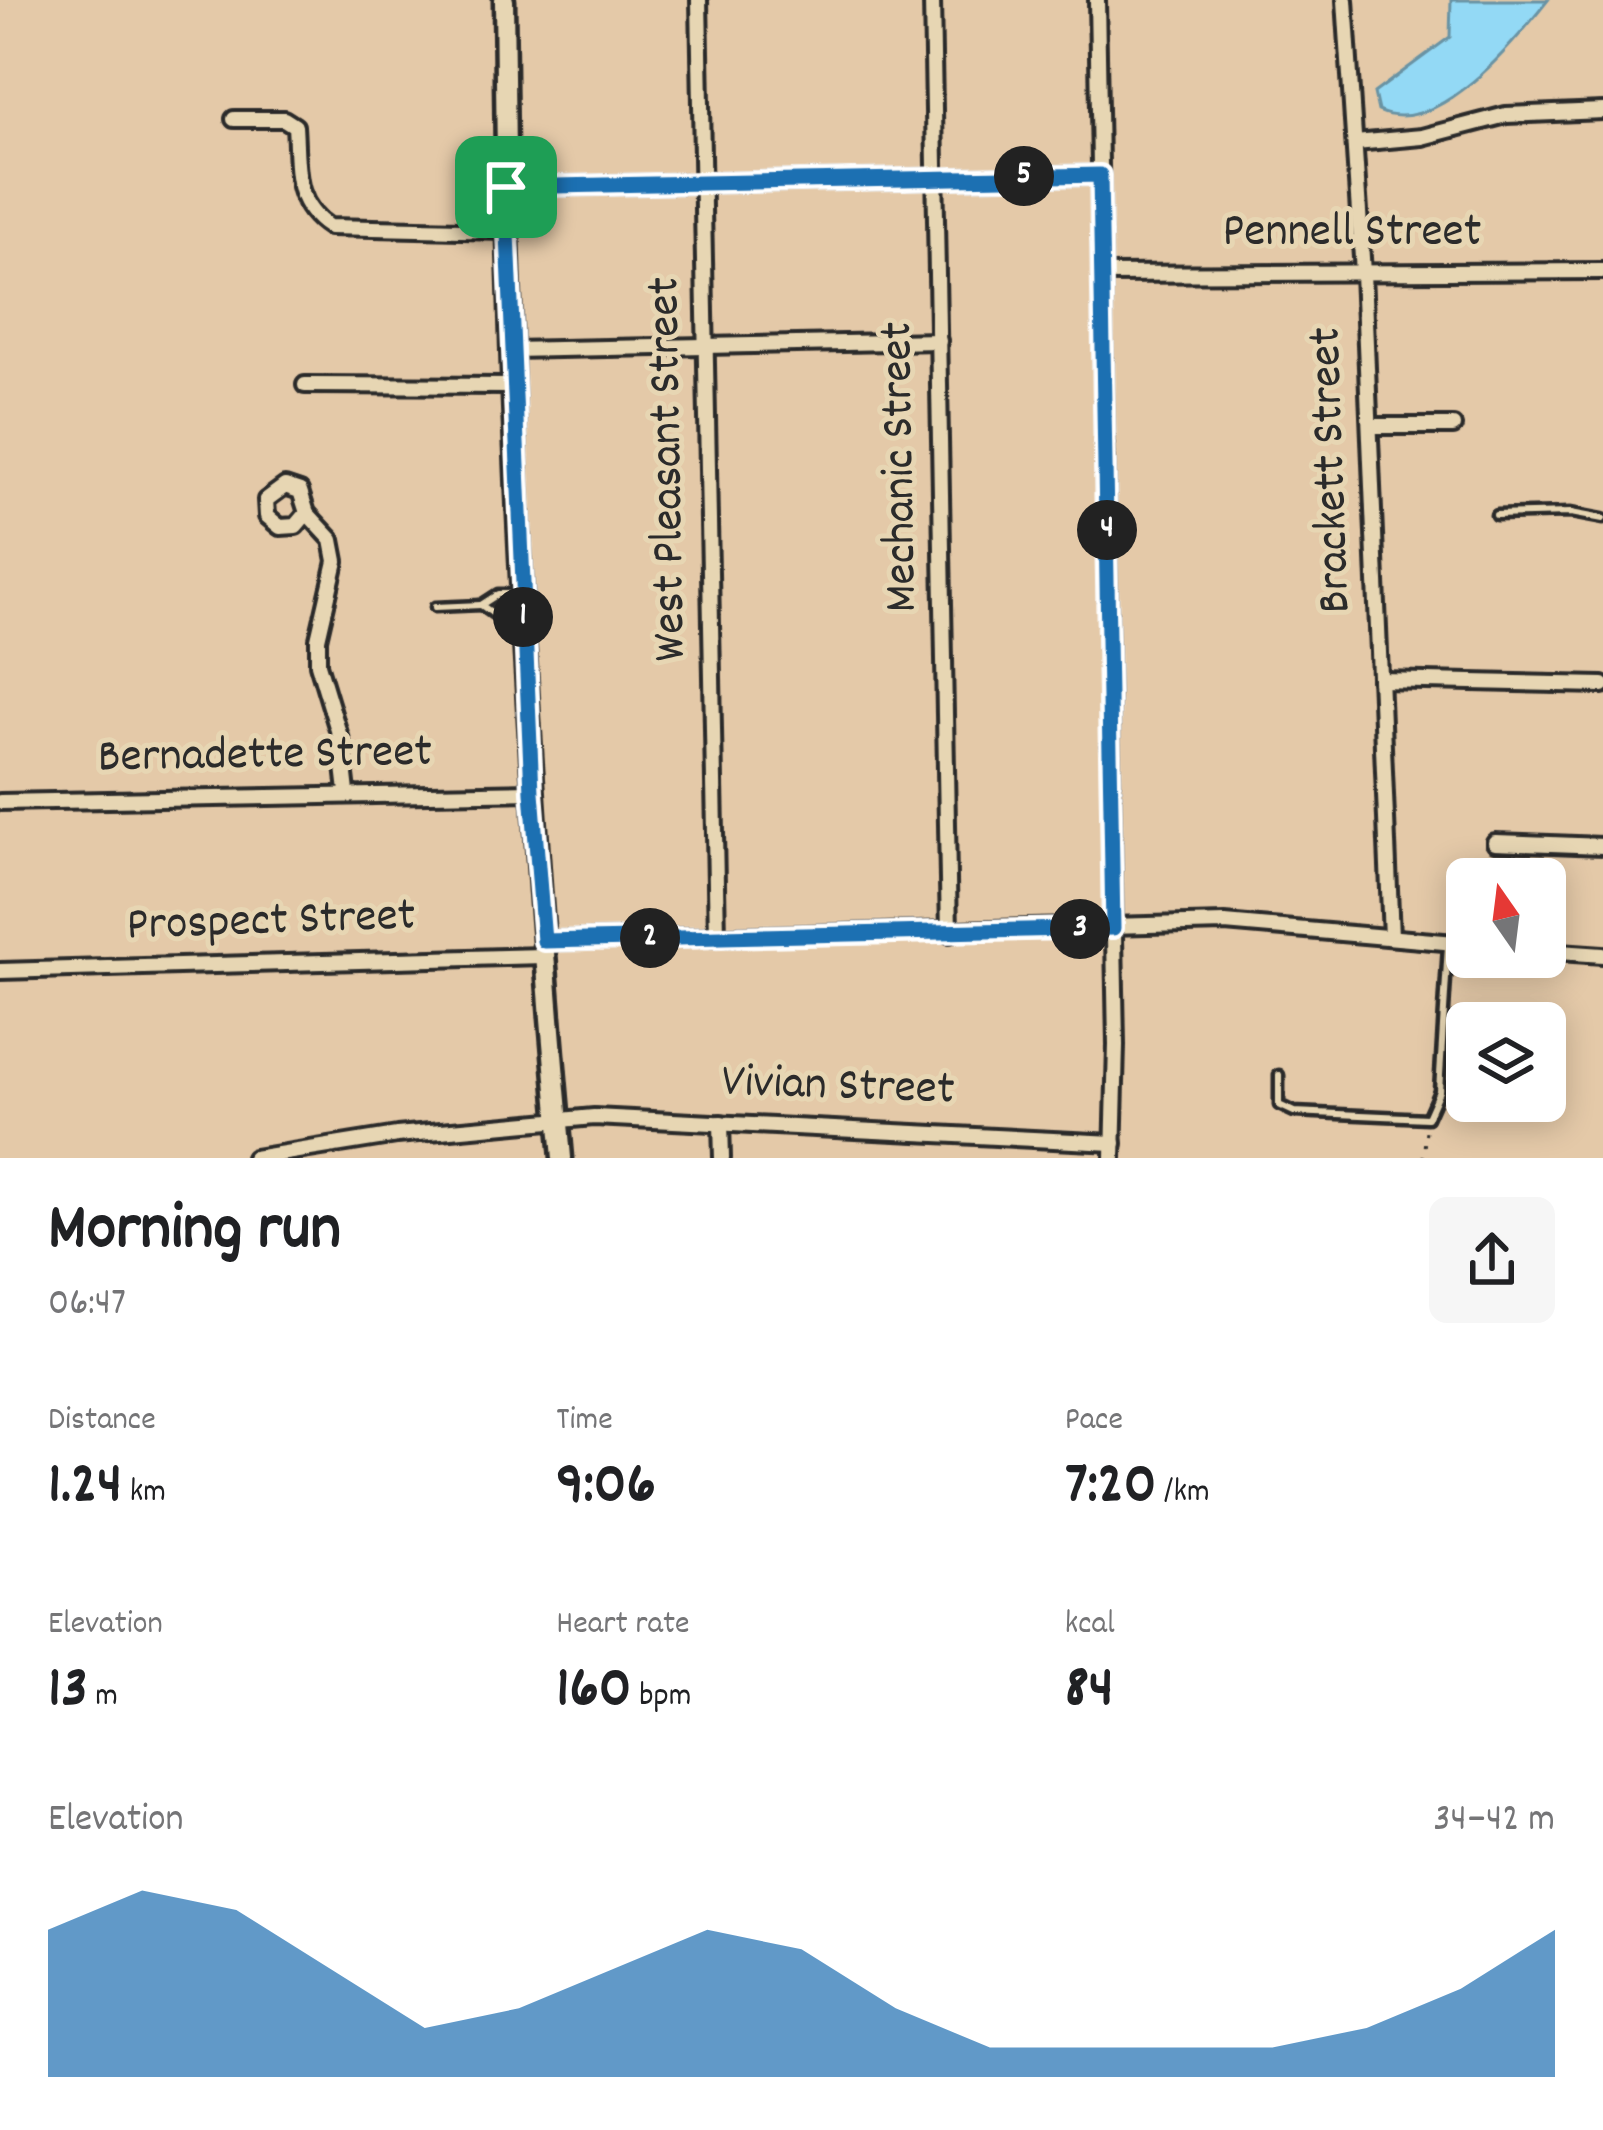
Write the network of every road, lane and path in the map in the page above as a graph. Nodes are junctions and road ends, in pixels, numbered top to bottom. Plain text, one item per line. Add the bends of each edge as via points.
1 (504, 0) edge
2 (699, 0) edge
3 (932, 0) edge
4 (1097, 0) edge
5 (1346, 0) edge
6 (1603, 111) edge
7 (234, 119) dead end
8 (1355, 143) junction
9 (1100, 175) junction
10 (936, 177) junction
11 (703, 182) junction
12 (506, 187) junction
13 (506, 231) junction
14 (1603, 271) edge
15 (1364, 273) junction
16 (1102, 274) junction
17 (939, 341) junction
18 (709, 346) junction
19 (511, 350) junction
20 (304, 386) dead end
21 (512, 386) junction
22 (1370, 426) junction
23 (1453, 426) dead end
24 (307, 513) dead end
25 (1496, 515) dead end
26 (1603, 519) edge
27 (523, 603) junction
28 (481, 605) junction
29 (434, 607) dead end
30 (1380, 680) junction
31 (1603, 685) edge
32 (347, 792) junction
33 (532, 792) junction
34 (0, 802) edge
35 (1495, 842) dead end
36 (1603, 846) edge
37 (1113, 928) junction
38 (949, 934) junction
39 (717, 937) junction
40 (1391, 937) junction
41 (1446, 943) edge
42 (544, 948) junction
43 (1566, 953) edge
44 (1603, 956) edge
45 (0, 971) edge
46 (1446, 976) edge
47 (1280, 1075) dead end
48 (1427, 1118) junction
49 (559, 1120) junction
50 (721, 1124) junction
51 (1113, 1150) edge
52 (254, 1158) edge
53 (562, 1158) edge
54 (722, 1158) edge
55 (1423, 1158) edge

1 - 12 main road
2 - 11 street, West Pleasant Street
3 - 10 street, Mechanic Street
4 - 9 street
5 - 8 street, Brackett Street
6 - 8 street via 1506,115 1422,137
7 - 13 street via 295,126 300,200 329,226
8 - 15 street, Brackett Street
9 - 10 street
9 - 16 street
10 - 11 street
10 - 17 street, Mechanic Street
11 - 12 street
11 - 18 street, West Pleasant Street
12 - 13 main road
13 - 19 main road
14 - 15 street, Pennell Street
15 - 16 street, Pennell Street
15 - 22 street, Brackett Street
16 - 37 street
17 - 18 street
17 - 38 street, Mechanic Street
18 - 19 street
18 - 39 street, West Pleasant Street
19 - 21 main road
20 - 21 street
21 - 27 main road
22 - 23 street
22 - 30 street, Brackett Street
24 - 32 street via 332,540 337,561 318,664
25 - 26 lane
27 - 28 lane via 498,594
27 - 28 lane via 495,615
27 - 33 main road
28 - 29 lane
30 - 31 street
30 - 40 street, Brackett Street
32 - 33 street, Bernadette Street
32 - 34 street, Bernadette Street
33 - 42 main road
35 - 36 street
37 - 38 street, Prospect Street
37 - 40 street, Prospect Street via 1226,923
37 - 51 street
38 - 39 street, Prospect Street
39 - 42 street, Prospect Street
40 - 41 street, Prospect Street
42 - 45 street, Prospect Street
42 - 49 main road
43 - 44 street
46 - 48 lane via 1439,1091
47 - 48 lane via 1279,1105 1294,1112
48 - 55 path
49 - 50 street, Vivian Street
49 - 52 street, Vivian Street
49 - 53 main road
50 - 51 street, Vivian Street
50 - 54 street

